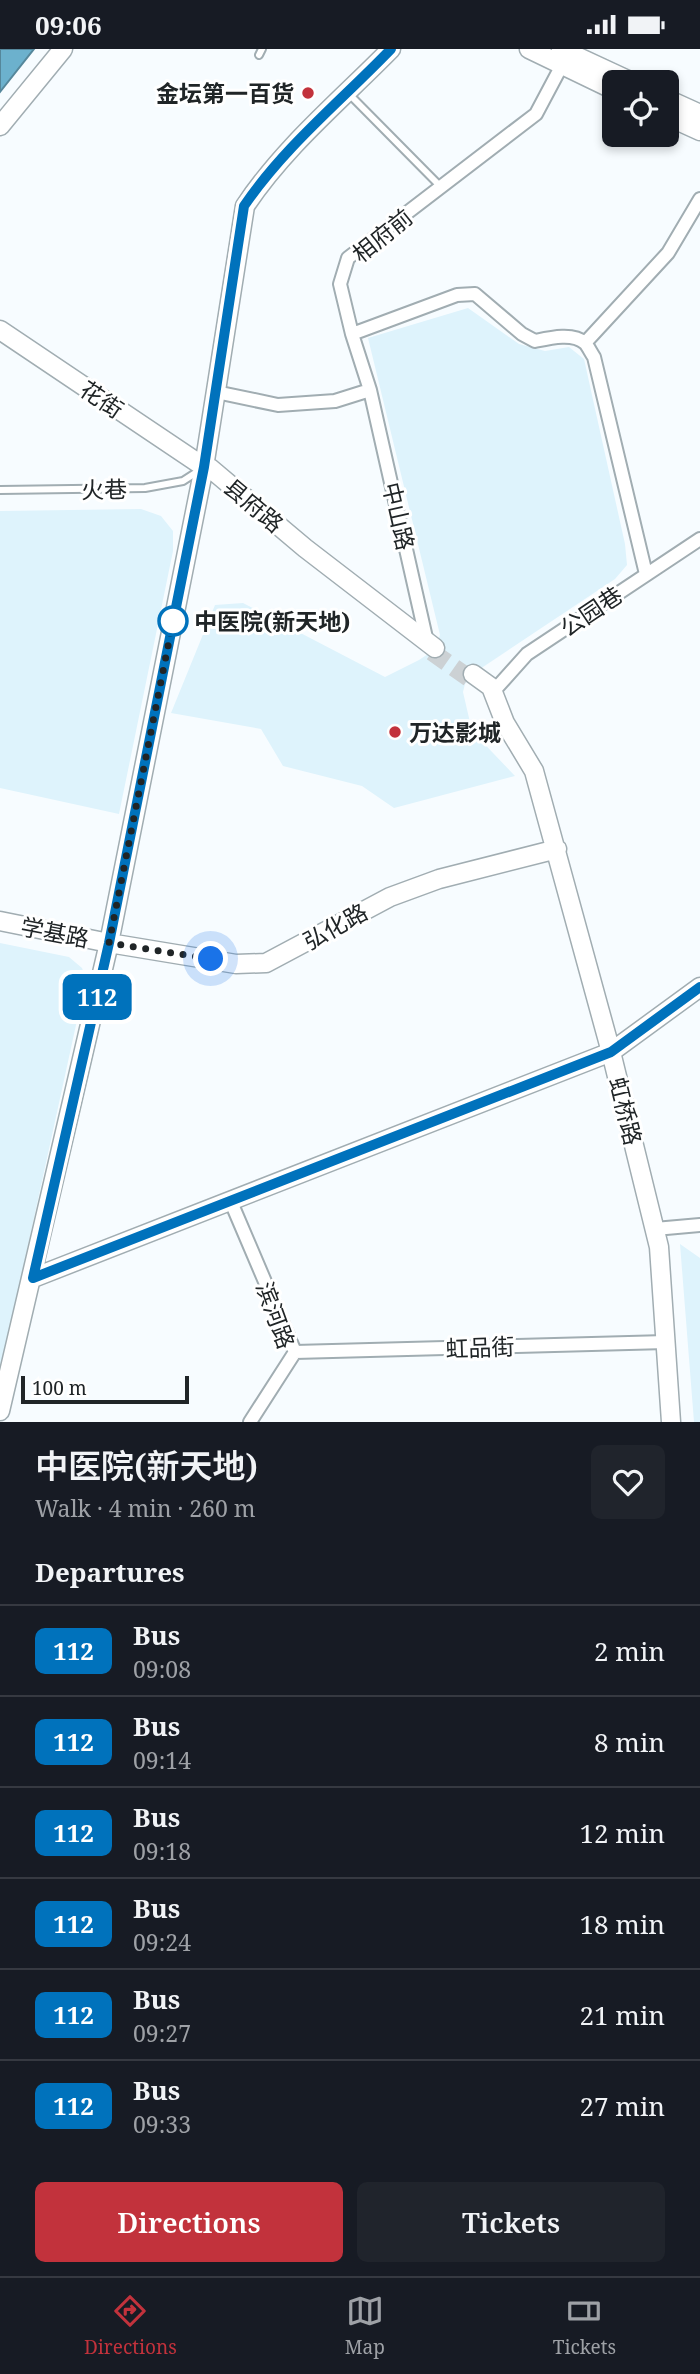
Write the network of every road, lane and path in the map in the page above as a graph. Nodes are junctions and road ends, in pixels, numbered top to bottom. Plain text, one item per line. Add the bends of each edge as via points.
1 (62, 49) edge
2 (391, 49) edge
3 (529, 49) edge
4 (562, 57) edge
5 (602, 71) edge
6 (602, 82) edge
7 (348, 93) junction
8 (679, 104) edge
9 (700, 114) edge
10 (679, 121) edge
11 (0, 126) edge
12 (700, 131) edge
13 (441, 187) junction
14 (700, 199) edge
15 (0, 330) edge
16 (352, 334) junction
17 (585, 343) junction
18 (370, 390) junction
19 (216, 392) junction
20 (204, 467) junction
21 (0, 490) edge
22 (700, 539) edge
23 (646, 574) junction
24 (431, 647) joint
25 (471, 676) tunnel mouth
26 (492, 693) junction
27 (556, 849) junction
28 (0, 921) edge
29 (109, 943) junction
30 (700, 987) edge
31 (611, 1052) junction
32 (231, 1202) junction
33 (700, 1225) edge
34 (655, 1229) junction
35 (33, 1278) junction
36 (666, 1342) junction
37 (295, 1352) junction
38 (0, 1411) edge
39 (250, 1422) edge
40 (671, 1422) edge

1 - 11 street
2 - 7 street
3 - 4 street
4 - 5 street
4 - 6 street
4 - 13 street, 相府前 via 536,114
7 - 13 lane
7 - 19 street via 282,157 244,206
8 - 9 street
10 - 12 street
13 - 16 street, 相府前 via 348,258 340,284
14 - 17 street via 668,253
15 - 20 street, 花街
16 - 17 street via 457,295 475,294 535,341 575,337
16 - 18 street, 相府前
17 - 23 street via 594,357
18 - 19 street via 335,401 278,405
18 - 24 street, 中山路
19 - 20 street
20 - 21 lane, 火巷 via 183,481 145,488
20 - 24 street, 县府路 via 303,555
20 - 29 street
22 - 23 street, 公园巷
23 - 26 street, 公园巷 via 527,654
25 - 26 street
26 - 27 street, 虹桥路 via 534,771
27 - 29 street, 弘化路 via 439,879 390,897 266,963 236,964
27 - 31 street, 虹桥路
28 - 29 street, 学基路
29 - 35 street
30 - 31 street
31 - 32 street
31 - 34 street, 虹桥路
32 - 35 street
32 - 37 street, 滨河路
33 - 34 street
34 - 36 street, 虹桥路
35 - 38 street
36 - 37 street, 虹品街
36 - 40 street, 虹桥路
37 - 39 street, 滨河路

